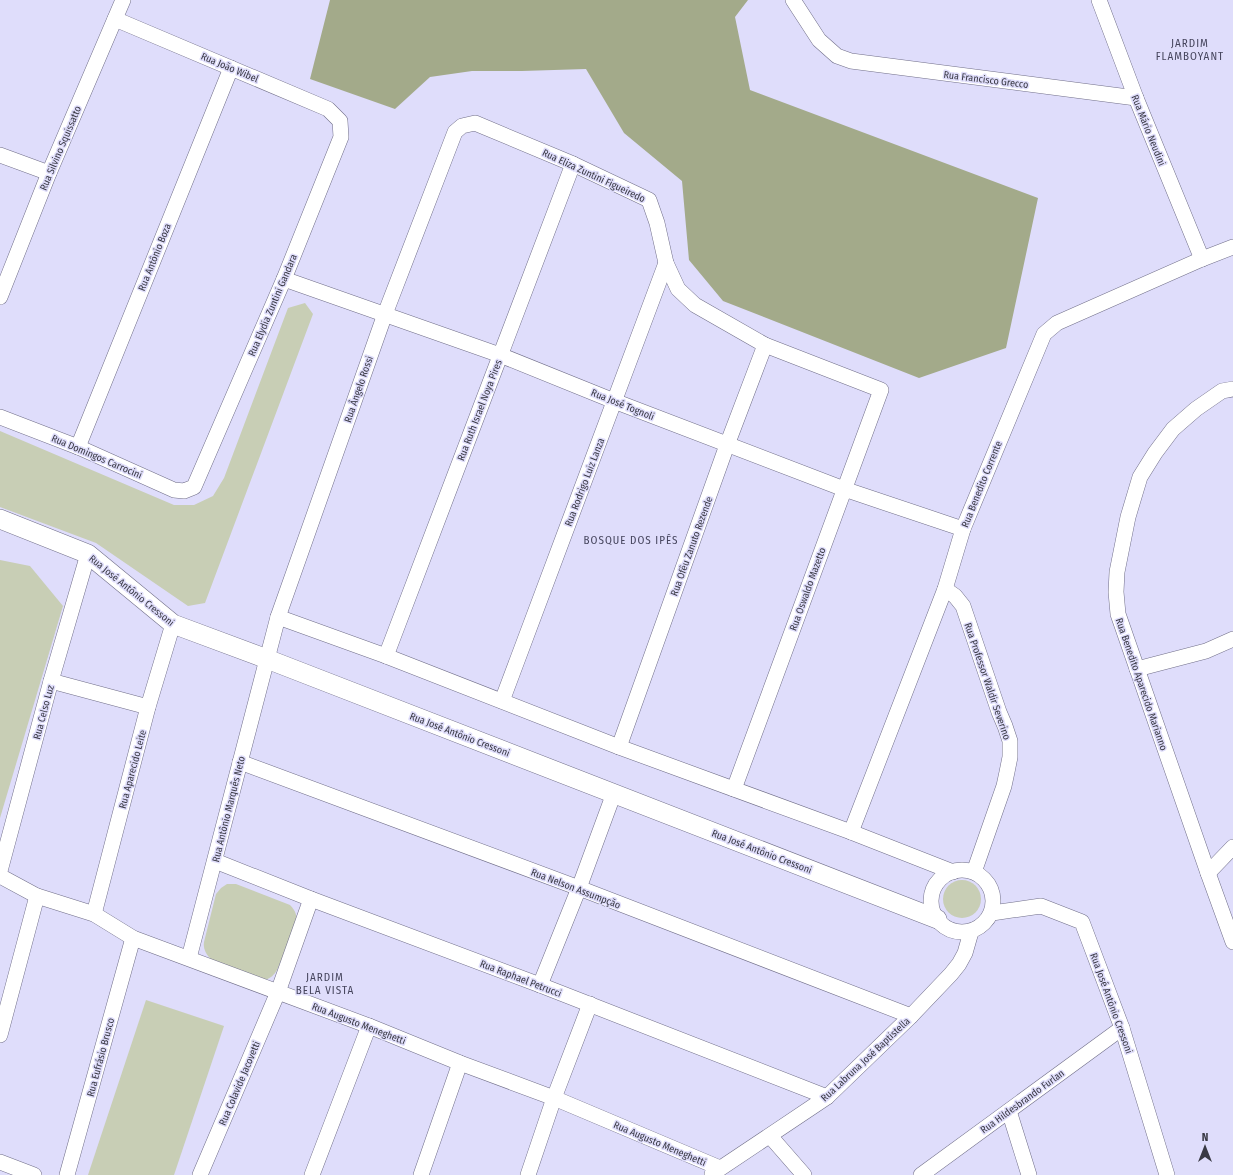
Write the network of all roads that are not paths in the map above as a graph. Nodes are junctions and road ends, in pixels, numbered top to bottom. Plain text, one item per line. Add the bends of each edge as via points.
1 (123, 0) edge
2 (793, 0) edge
3 (1099, 0) edge
4 (115, 19) junction
5 (231, 68) junction
6 (1136, 98) junction
7 (340, 121) joint
8 (462, 126) joint
9 (0, 155) edge
10 (573, 164) junction
11 (49, 173) junction
12 (1233, 247) edge
13 (1202, 258) junction
14 (666, 263) junction
15 (284, 279) junction
16 (0, 297) edge
17 (385, 314) junction
18 (765, 345) junction
19 (500, 355) junction
20 (1233, 389) edge
21 (881, 390) joint
22 (614, 401) junction
23 (0, 417) edge
24 (727, 445) junction
25 (78, 447) junction
26 (194, 487) joint
27 (844, 489) junction
28 (0, 519) edge
29 (963, 529) junction
30 (88, 554) junction
31 (945, 589) junction
32 (278, 617) junction
33 (173, 624) junction
34 (1233, 638) edge
35 (386, 656) junction
36 (267, 659) junction
37 (1137, 669) junction
38 (51, 681) junction
39 (502, 701) junction
40 (148, 707) junction
41 (619, 747) junction
42 (240, 762) junction
43 (734, 789) junction
44 (614, 794) junction
45 (851, 832) junction
46 (1233, 847) edge
47 (215, 861) junction
48 (0, 871) edge
49 (953, 872) junction
50 (974, 872) junction
51 (1208, 873) junction
52 (0, 876) edge
53 (579, 888) junction
54 (37, 896) junction
55 (311, 899) junction
56 (992, 913) junction
57 (94, 914) junction
58 (937, 919) junction
59 (971, 932) junction
60 (133, 938) junction
61 (1233, 942) edge
62 (189, 958) junction
63 (540, 985) junction
64 (278, 992) junction
65 (590, 1004) junction
66 (911, 1016) junction
67 (369, 1026) junction
68 (1122, 1028) junction
69 (0, 1035) edge
70 (460, 1063) junction
71 (826, 1097) junction
72 (554, 1098) junction
73 (1009, 1111) junction
74 (770, 1136) junction
75 (0, 1162) edge
76 (716, 1172) edge
77 (34, 1175) edge
78 (67, 1175) edge
79 (200, 1175) edge
80 (312, 1175) edge
81 (421, 1175) edge
82 (528, 1175) edge
83 (804, 1175) edge
84 (921, 1175) edge
85 (1029, 1175) edge
86 (1167, 1175) edge

1 - 4 street, Rua Silvino Squissatto
2 - 6 street, Rua Francisco Grecco via 819,40 837,56 851,61
3 - 6 street, Rua Mário Neudini
4 - 5 street, Rua João Wibel
4 - 11 street, Rua Silvino Squissatto
5 - 7 street, Rua João Wibel via 328,109
5 - 25 street, Rua Antônio Boza
6 - 13 street, Rua Mário Neudini
7 - 15 street, Rua Elydia Zuntini Gandara via 341,137
8 - 10 street, Rua Eliza Zuntini Figueiredo via 475,123
8 - 17 street, Rua Ângelo Rossi via 455,132
9 - 11 street
10 - 14 street, Rua Eliza Zuntini Figueiredo via 649,200
10 - 19 street, Rua Ruth Israel Noya Pires
11 - 16 street, Rua Silvino Squissatto
12 - 13 street, Rua Benedito Corrente
13 - 29 street, Rua Benedito Corrente via 1057,323 1044,334
14 - 18 street, Rua Eliza Zuntini Figueiredo via 678,289 695,306
14 - 22 street, Rua Rodrigo Luiz Lanza
15 - 17 street, Rua José Tognoli
15 - 26 street, Rua Elydia Zuntini Gandara
17 - 19 street, Rua José Tognoli
17 - 32 street, Rua Ângelo Rossi
18 - 21 street, Rua Eliza Zuntini Figueiredo
18 - 24 street, Rua Ofêu Zanuto Rezende
19 - 22 street, Rua José Tognoli
19 - 35 street, Rua Ruth Israel Noya Pires
20 - 37 street, Rua Benedito Aparecido Marianno via 1215,396 1173,429 1140,477 1122,545 1116,592 1118,614
21 - 27 street, Rua Oswaldo Mazetto
22 - 24 street, Rua José Tognoli
22 - 39 street, Rua Rodrigo Luiz Lanza
23 - 25 street, Rua Domingos Carrocini
24 - 27 street, Rua José Tognoli
24 - 41 street, Rua Ofêu Zanuto Rezende
25 - 26 street, Rua Domingos Carrocini via 174,490 184,491
27 - 29 street, Rua José Tognoli
27 - 43 street, Rua Oswaldo Mazetto
28 - 30 street, Rua José Antônio Cressoni
29 - 31 street, Rua Benedito Corrente
30 - 33 street, Rua José Antônio Cressoni
30 - 38 street, Rua Celso Luz
31 - 45 street, Rua Benedito Corrente
31 - 50 street, Rua Professor Waldir Severino via 963,606 1010,741 1010,757 1004,786
32 - 35 street
32 - 36 street, Rua Ângelo Rossi
33 - 36 street, Rua José Antônio Cressoni
33 - 40 street, Rua Aparecido Leite
34 - 37 street via 1206,650
35 - 39 street
36 - 42 street, Rua Antônio Marquês Neto
36 - 44 street, Rua José Antônio Cressoni
37 - 51 street, Rua Benedito Aparecido Marianno
38 - 40 street
38 - 48 street, Rua Celso Luz
39 - 41 street
40 - 57 street, Rua Aparecido Leite
41 - 43 street
42 - 47 street, Rua Antônio Marquês Neto
42 - 53 street, Rua Nelson Assumpção
43 - 45 street
44 - 53 street
44 - 58 street, Rua José Antônio Cressoni
45 - 49 street
46 - 51 street
47 - 55 street, Rua Raphael Petrucci
47 - 62 street, Rua Antônio Marquês Neto
49 - 50 street
49 - 58 street via 944,876 933,891 932,911
50 - 56 street via 989,884 993,893
51 - 61 street, Rua Benedito Aparecido Marianno
52 - 54 street, Rua Augusto Meneghetti
53 - 63 street
53 - 66 street, Rua Nelson Assumpção
54 - 57 street, Rua Augusto Meneghetti
54 - 69 street
55 - 63 street, Rua Raphael Petrucci
55 - 64 street, Rua Colavide Jacovetti
56 - 59 street via 980,928
56 - 68 street, Rua José Antônio Cressoni via 1041,906 1082,922
57 - 60 street, Rua Augusto Meneghetti
58 - 59 street via 952,931
59 - 66 street, Rua Labruna José Baptistella via 959,964
60 - 62 street, Rua Augusto Meneghetti
60 - 78 street, Rua Eufrásio Brusco
62 - 64 street, Rua Augusto Meneghetti
63 - 65 street, Rua Raphael Petrucci
64 - 67 street, Rua Augusto Meneghetti
64 - 79 street, Rua Colavide Jacovetti
65 - 71 street, Rua Raphael Petrucci
65 - 72 street
66 - 71 street, Rua Labruna José Baptistella
67 - 70 street, Rua Augusto Meneghetti
67 - 80 street
68 - 73 street, Rua Hildesbrando Furlan
68 - 86 street, Rua José Antônio Cressoni
70 - 72 street, Rua Augusto Meneghetti
70 - 81 street
71 - 74 street, Rua Labruna José Baptistella
72 - 76 street, Rua Augusto Meneghetti
72 - 82 street
73 - 84 street, Rua Hildesbrando Furlan
73 - 85 street
74 - 76 street, Rua Labruna José Baptistella
74 - 83 street
75 - 77 street

